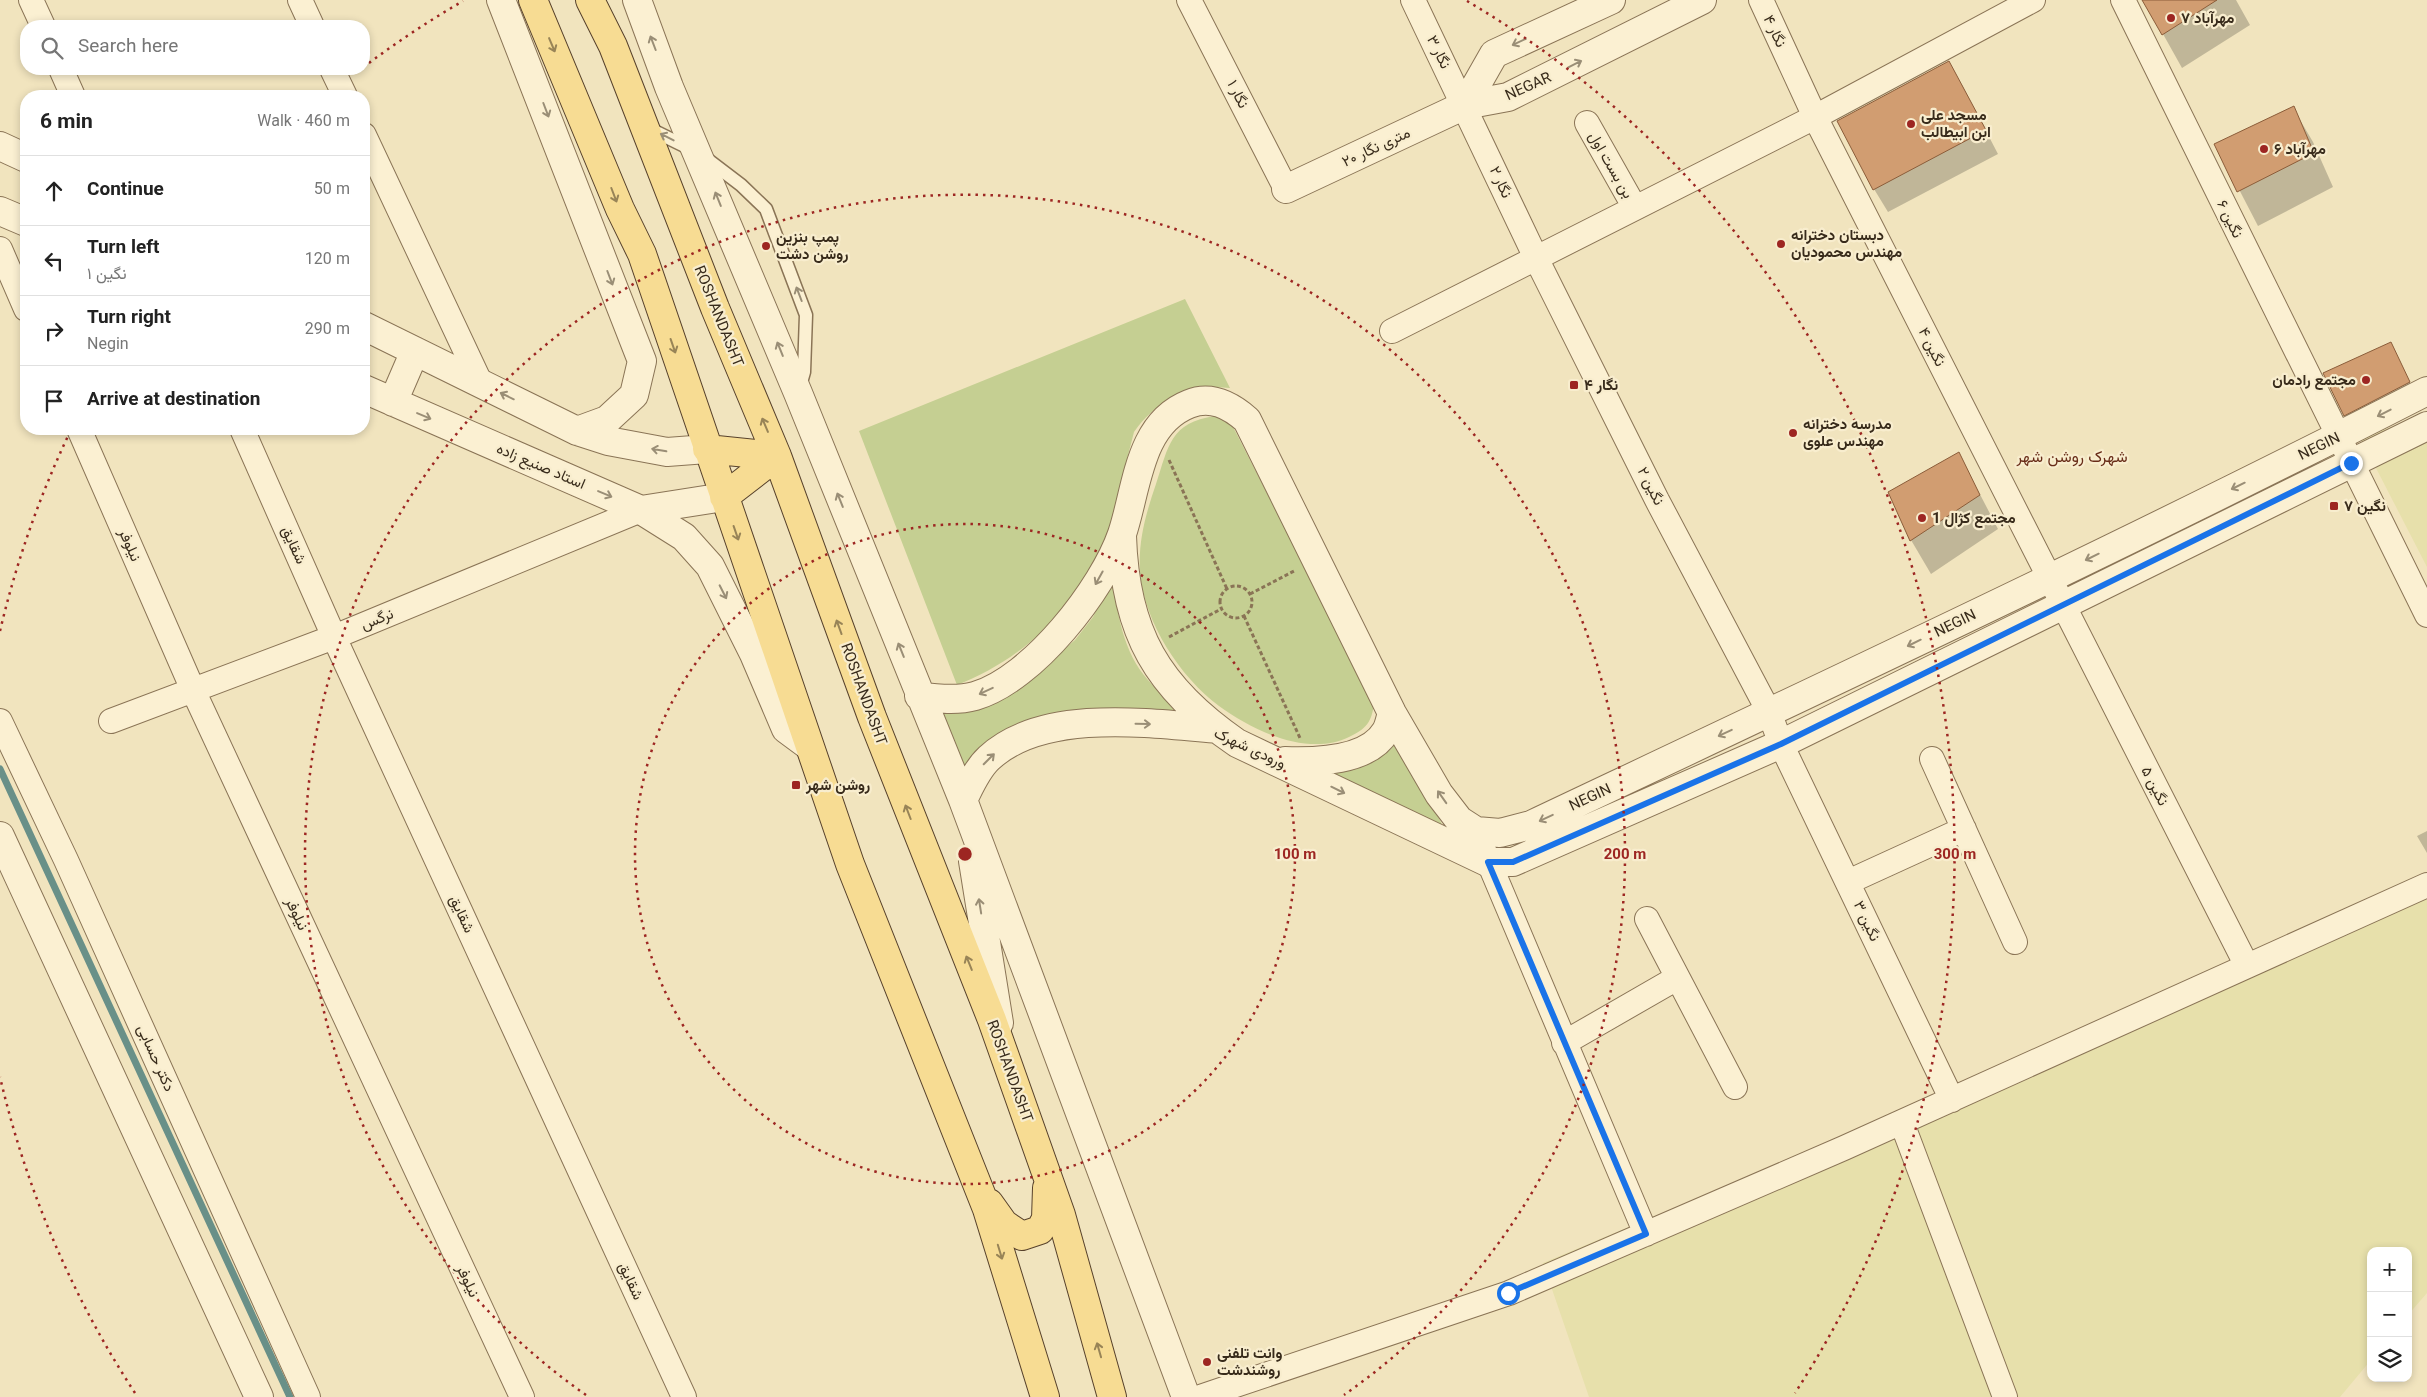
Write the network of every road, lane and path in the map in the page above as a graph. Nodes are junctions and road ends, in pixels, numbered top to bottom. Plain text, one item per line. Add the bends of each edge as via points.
1 (31, 0) edge
2 (300, 0) edge
3 (501, 0) edge
4 (533, 0) edge
5 (590, 0) edge
6 (637, 0) edge
7 (1189, 0) edge
8 (1413, 0) edge
9 (1611, 0) edge
10 (1702, 0) edge
11 (1761, 0) edge
12 (2033, 0) edge
13 (2123, 0) edge
14 (40, 20) edge
15 (309, 20) edge
16 (64, 75) edge
17 (335, 75) edge
18 (669, 87) junction
19 (70, 90) edge
20 (343, 90) edge
21 (1465, 105) junction
22 (1815, 117) junction
23 (1587, 123) dead end
24 (644, 126) junction
25 (0, 146) edge
26 (370, 148) edge
27 (699, 153) junction
28 (20, 155) edge
29 (1286, 189) joint
30 (1635, 208) junction
31 (0, 211) edge
32 (20, 219) edge
33 (628, 226) junction
34 (595, 239) junction
35 (0, 249) edge
36 (1536, 258) junction
37 (20, 295) edge
38 (370, 329) edge
39 (1392, 331) dead end
40 (415, 351) junction
41 (482, 384) junction
42 (2427, 391) edge
43 (370, 392) edge
44 (798, 394) junction
45 (393, 402) junction
46 (2427, 426) edge
47 (577, 431) junction
48 (1156, 432) junction
49 (82, 435) edge
50 (245, 435) edge
51 (2337, 437) junction
52 (707, 449) junction
53 (778, 456) junction
54 (2351, 463) junction
55 (724, 497) junction
56 (641, 510) junction
57 (1122, 534) junction
58 (1318, 559) junction
59 (2049, 578) junction
60 (1227, 589) junction
61 (1250, 594) junction
62 (2064, 605) junction
63 (1221, 609) junction
64 (2427, 615) edge
65 (1244, 616) junction
66 (334, 637) junction
67 (1147, 650) junction
68 (193, 690) junction
69 (919, 696) junction
70 (1769, 712) junction
71 (1392, 713) junction
72 (0, 721) edge
73 (110, 721) dead end
74 (1217, 729) junction
75 (1781, 744) junction
76 (809, 746) junction
77 (1932, 759) dead end
78 (1278, 761) junction
79 (1311, 762) junction
80 (963, 800) junction
81 (1964, 829) junction
82 (1476, 831) junction
83 (0, 836) edge
84 (1488, 862) junction
85 (1848, 882) junction
86 (2427, 884) edge
87 (1647, 919) dead end
88 (2015, 942) dead end
89 (2247, 966) junction
90 (1677, 978) junction
91 (1564, 1043) junction
92 (1005, 1057) junction
93 (1735, 1087) dead end
94 (1952, 1100) junction
95 (1902, 1122) junction
96 (1047, 1177) junction
97 (979, 1190) junction
98 (1646, 1234) junction
99 (259, 1397) edge
100 (308, 1397) edge
101 (522, 1397) edge
102 (684, 1397) edge
103 (1045, 1397) edge
104 (1112, 1397) edge
105 (1186, 1397) edge
106 (1200, 1397) edge
107 (2005, 1397) edge

1 - 14 street
2 - 15 street
3 -> 34 street
4 -> 33 main road
5 - 24 main road, ROSHANDASHT via 613,46
18 -> 6 street
7 - 29 street, نگار ۱
8 - 21 street, نگار ۳
9 -> 21 street via 1494,54
21 -> 10 street, NEGAR via 1508,97
11 - 22 street, نگار ۴
12 - 22 street
13 - 51 street, نگین ۶
16 - 19 street
17 - 20 street
18 - 24 street
18 - 27 street
21 - 29 street, ۲۰ متری نگار
21 - 36 street, نگار ۲
22 - 30 street
22 - 59 street, نگین ۴
23 - 30 street, بن بست اول
27 -> 24 lane
53 -> 24 main road, ROSHANDASHT via 715,308
25 - 28 street
26 - 41 street
44 -> 27 street
44 -> 27 lane via 804,372 806,315 766,210 741,185
30 - 36 street
31 - 32 street
33 - 34 street
33 -> 52 main road via 642,254
34 -> 47 street via 642,361 634,395 607,420
35 - 37 street
36 - 39 street
36 - 70 street, نگین ۲
38 - 40 street
40 - 41 street
40 - 45 street
47 -> 41 street
42 -> 51 street, NEGIN
43 - 45 street, استاد صنیع زاده
69 -> 44 street
45 -> 56 street, استاد صنیع زاده
46 - 54 street, NEGIN
52 -> 47 street via 667,452 608,441
48 - 57 street via 1138,471
48 - 58 street via 1178,408 1199,400 1216,401 1233,408 1247,420
48 - 60 path
49 - 68 street, نیلوفر
50 - 66 street, شقایق
51 - 54 street, نگین ۶
51 -> 59 street, NEGIN
52 - 53 main road
52 - 55 main road
53 - 55 main road
92 -> 53 main road, ROSHANDASHT via 872,717
54 - 62 street, NEGIN
54 - 64 street
55 - 56 street
55 -> 76 main road
56 - 66 street, نرگس
56 -> 76 street, استاد صنیع زاده via 684,536 710,566 786,728
57 - 67 street via 1126,593
57 -> 69 street via 1099,580 1065,628 1012,677 976,696 939,699
58 - 61 path
58 - 71 street
59 - 62 street, نگین ۴
59 -> 70 street, NEGIN
60 - 61 path via 1237,586
60 - 63 path via 1220,598
61 - 65 path via 1252,603
62 - 75 street, NEGIN
62 - 89 street, نگین ۵
63 - 65 path via 1229,617
63 - 67 path
65 - 79 path
66 - 68 street, نرگس
66 - 102 street, شقایق
67 - 74 street via 1171,684
68 - 73 street, نرگس
68 - 101 street, نیلوفر
69 - 80 street
70 - 75 street, نگین ۲
70 -> 82 street, NEGIN via 1531,825 1500,833
71 - 79 street via 1386,731 1360,752 1334,760
82 -> 71 street via 1459,820 1440,794
72 - 100 street, دکتر حسابی
74 - 78 street, ورودی شهرک via 1237,743
80 -> 74 street, ورودی شهرک via 988,758 1008,744 1050,728 1070,724 1120,723
75 - 84 street, NEGIN via 1513,862
75 - 85 street, نگین ۳
76 - 97 main road via 850,864
77 - 81 street
78 - 79 street
78 -> 84 street, ورودی شهرک
92 -> 80 street
80 - 105 street
81 - 85 street
81 - 88 street
82 - 84 street
83 - 99 street
84 - 91 street
85 - 94 street, نگین ۳
86 - 89 street
87 - 90 street
89 - 94 street
90 - 91 street
90 - 93 street
91 - 98 street
92 - 96 main road, ROSHANDASHT
94 - 95 street
95 - 98 street
95 - 107 street
96 - 97 main road via 1046,1219 1040,1230 1022,1236 1004,1224
104 -> 96 main road, ROSHANDASHT via 1064,1224
97 -> 103 main road
98 - 106 street via 1508,1293

